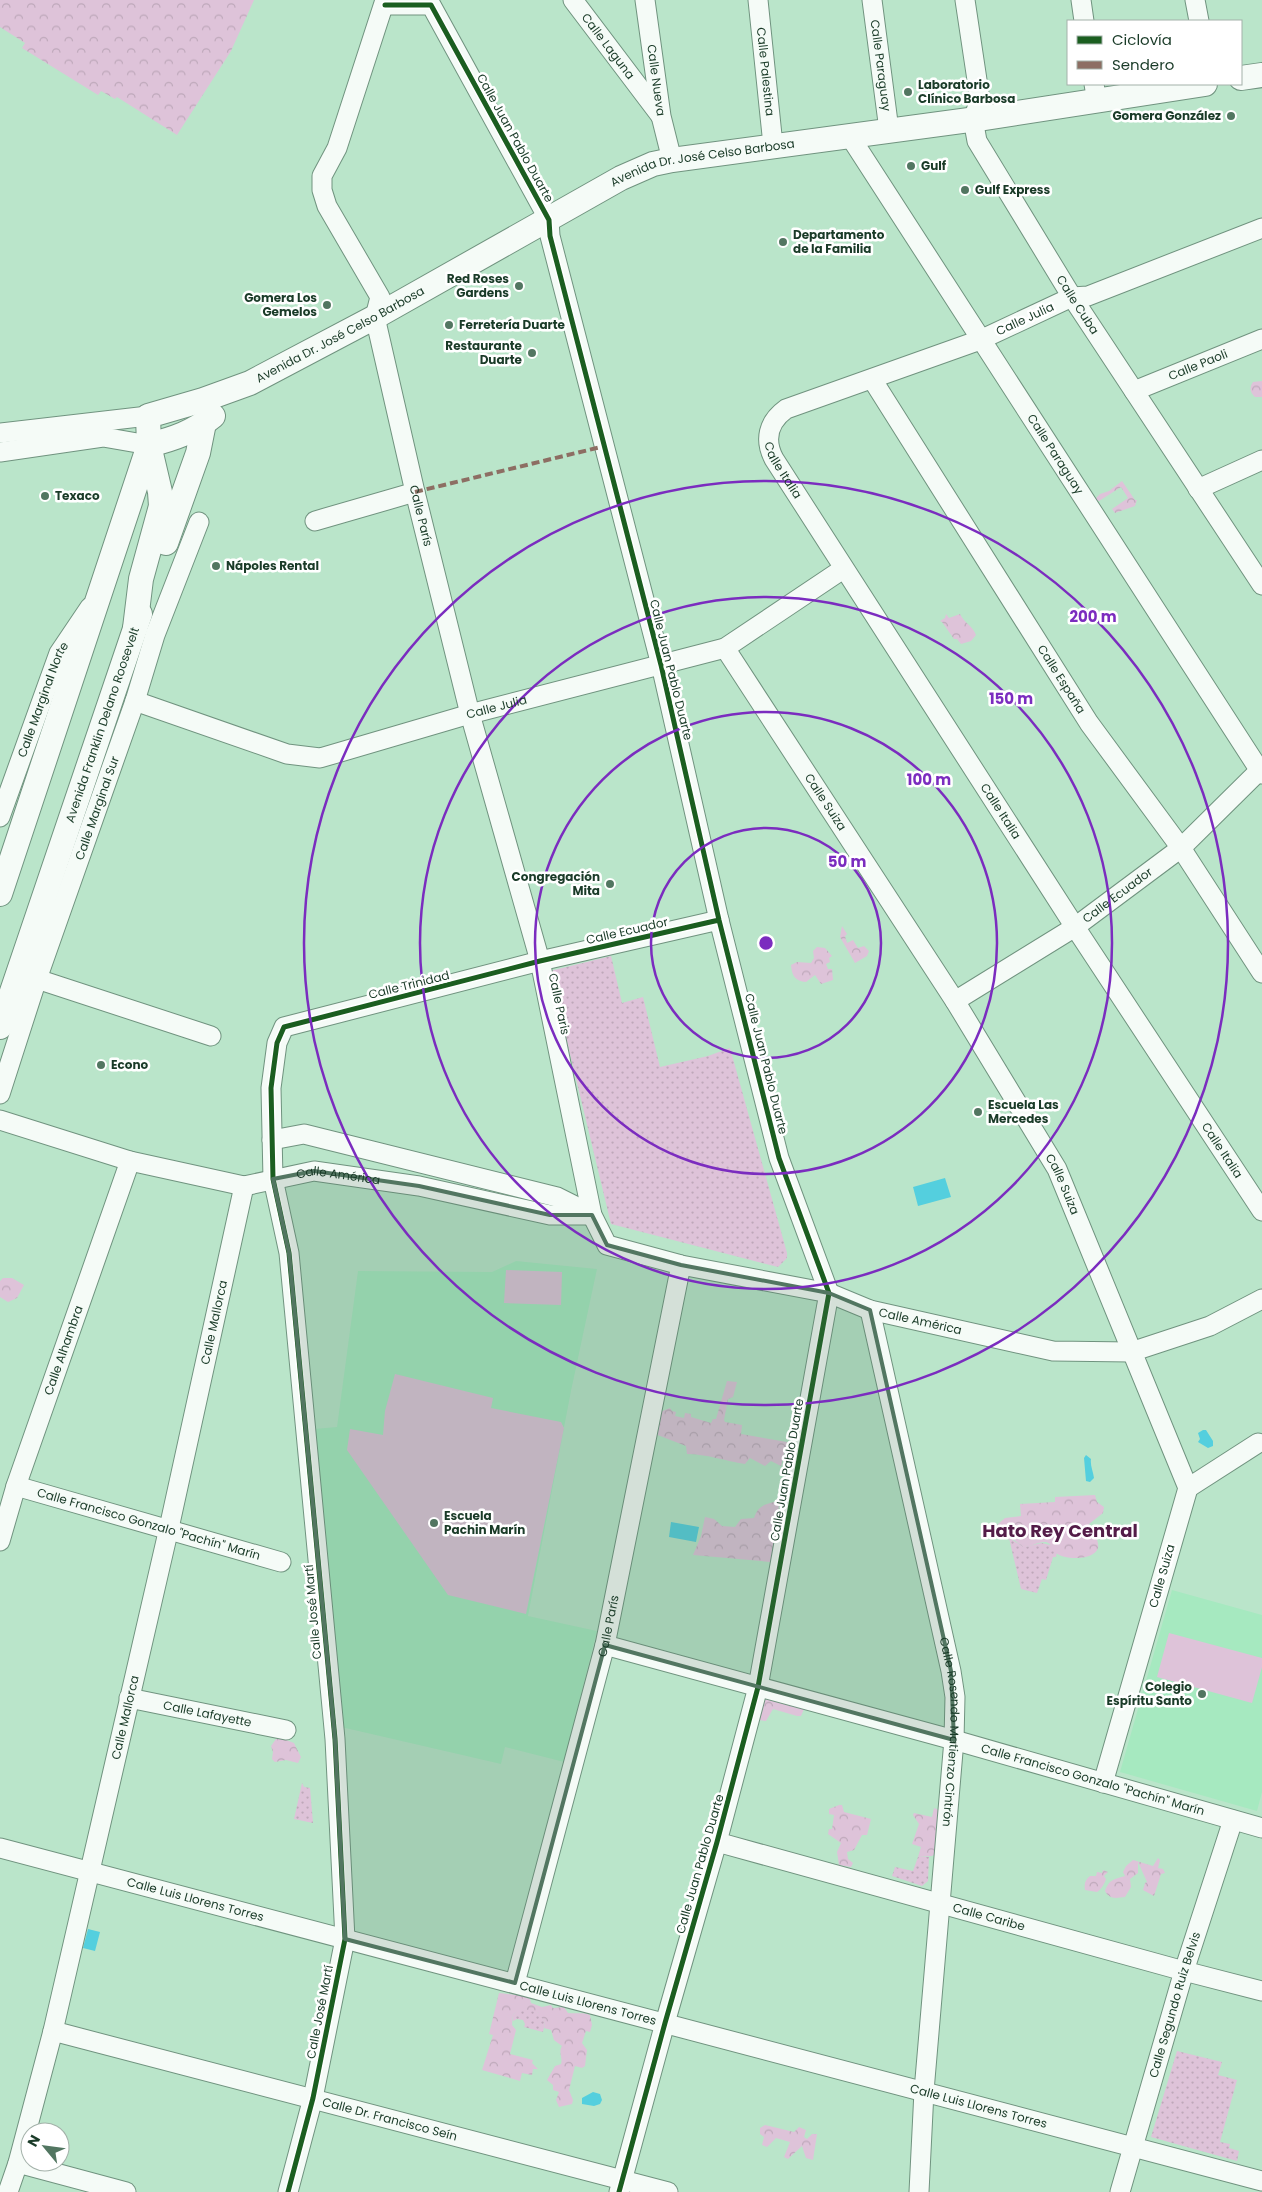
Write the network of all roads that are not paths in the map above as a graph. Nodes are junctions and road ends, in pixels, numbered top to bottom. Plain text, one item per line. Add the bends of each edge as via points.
1 (573, 0) edge
2 (644, 0) edge
3 (758, 0) edge
4 (872, 0) edge
5 (965, 0) edge
6 (1081, 0) edge
7 (1195, 0) edge
8 (385, 3) edge
9 (1084, 20) edge
10 (1199, 20) edge
11 (1262, 75) edge
12 (1242, 78) edge
13 (1193, 85) edge
14 (1096, 93) edge
15 (661, 116) junction
16 (973, 119) junction
17 (889, 130) junction
18 (849, 135) junction
19 (773, 145) junction
20 (672, 160) junction
21 (549, 220) junction
22 (1262, 228) edge
23 (1072, 297) junction
24 (375, 317) junction
25 (1262, 339) edge
26 (980, 340) junction
27 (872, 378) junction
28 (250, 383) junction
29 (1134, 391) junction
30 (786, 409) joint
31 (148, 416) junction
32 (204, 424) junction
33 (0, 433) edge
34 (149, 445) junction
35 (0, 452) edge
36 (1262, 460) edge
37 (1198, 489) junction
38 (415, 492) junction
39 (315, 521) dead end
40 (199, 522) dead end
41 (844, 569) junction
42 (1262, 585) edge
43 (102, 590) junction
44 (145, 632) junction
45 (725, 648) junction
46 (661, 665) junction
47 (135, 701) junction
48 (470, 714) junction
49 (1261, 771) edge
50 (0, 816) edge
51 (1181, 848) junction
52 (0, 894) edge
53 (719, 920) junction
54 (1075, 926) junction
55 (540, 961) junction
56 (1262, 973) edge
57 (37, 979) junction
58 (955, 1001) junction
59 (0, 1027) edge
60 (284, 1027) joint
61 (210, 1036) dead end
62 (0, 1094) edge
63 (0, 1120) edge
64 (272, 1140) junction
65 (130, 1161) junction
66 (273, 1179) junction
67 (244, 1186) junction
68 (1262, 1211) edge
69 (592, 1215) junction
70 (681, 1265) junction
71 (829, 1294) junction
72 (1262, 1299) edge
73 (870, 1310) junction
74 (1131, 1352) junction
75 (1258, 1443) dead end
76 (16, 1486) junction
77 (1188, 1488) junction
78 (169, 1528) junction
79 (0, 1541) edge
80 (281, 1562) dead end
81 (606, 1645) junction
82 (758, 1688) junction
83 (129, 1698) junction
84 (286, 1730) dead end
85 (954, 1740) junction
86 (1103, 1782) junction
87 (1233, 1820) junction
88 (1262, 1828) edge
89 (718, 1842) junction
90 (0, 1848) edge
91 (90, 1871) junction
92 (941, 1903) junction
93 (345, 1939) junction
94 (1184, 1971) junction
95 (515, 1983) junction
96 (1262, 1991) edge
97 (665, 2023) junction
98 (53, 2031) junction
99 (924, 2091) junction
100 (313, 2098) junction
101 (1134, 2145) junction
102 (18, 2163) junction
103 (1262, 2181) edge
104 (621, 2186) edge
105 (8, 2192) edge
106 (126, 2192) edge
107 (288, 2192) edge
108 (668, 2192) edge
109 (919, 2192) edge
110 (1120, 2192) edge

1 - 15 street, Calle Laguna
2 - 15 street, Calle Nueva
3 - 19 street, Calle Palestina
4 - 17 street, Calle Paraguay
5 - 16 street, Calle Cuba via 980,100
6 - 9 street
7 - 10 street
8 - 21 street, Calle Juan Pablo Duarte via 431,5
8 - 24 street, Calle París via 337,148 322,176 327,206 380,297
11 - 12 main road
13 - 14 main road, Avenida Dr. José Celso Barbosa
14 - 16 main road, Avenida Dr. José Celso Barbosa
15 - 20 street, Calle Nueva
16 - 17 main road, Avenida Dr. José Celso Barbosa
16 - 23 street, Calle Cuba via 977,141
17 - 18 main road, Avenida Dr. José Celso Barbosa
18 - 19 main road, Avenida Dr. José Celso Barbosa
18 - 26 street, Calle Paraguay
19 - 20 main road, Avenida Dr. José Celso Barbosa
20 - 21 main road, Avenida Dr. José Celso Barbosa via 653,164 621,178
21 - 24 main road, Avenida Dr. José Celso Barbosa
21 - 46 street, Calle Juan Pablo Duarte via 550,236
22 - 23 street, Calle Julia via 1088,296
23 - 26 street, Calle Julia
23 - 29 street, Calle Cuba
24 - 28 main road, Avenida Dr. José Celso Barbosa
24 - 38 street, Calle París
25 - 29 street, Calle Paoli
26 - 27 street, Calle Julia
26 - 49 street, Calle Paraguay
27 - 30 street, Calle Julia
27 - 51 street, Calle España via 1089,723
28 - 31 main road, Avenida Dr. José Celso Barbosa
28 - 32 main road, Avenida Dr. José Celso Barbosa
29 - 37 street, Calle Cuba
30 - 41 street, Calle Italia via 772,422 768,438 771,452
31 - 33 street, Avenida Dr. José Celso Barbosa
31 - 34 main road
32 - 34 main road, Avenida Dr. José Celso Barbosa via 180,437
32 - 44 main road, Avenida Franklin Delano Roosevelt
34 - 35 street, Avenida Dr. José Celso Barbosa via 103,437
34 - 43 main road
34 - 44 main road via 161,506 141,579
36 - 37 street
37 - 42 street, Calle Cuba
38 - 39 street
38 - 48 street, Calle París
40 - 44 street, Calle Marginal Sur
41 - 45 street, Calle Julia
41 - 54 street, Calle Italia
43 - 50 street, Calle Marginal Norte via 59,653
43 - 52 main road
44 - 47 street, Calle Marginal Sur
44 - 59 main road, Avenida Franklin Delano Roosevelt
45 - 46 street, Calle Julia
45 - 58 street, Calle Suiza
46 - 48 street, Calle Julia
46 - 53 street, Calle Juan Pablo Duarte
47 - 48 street, Calle Julia via 287,754 320,758
47 - 57 street, Calle Marginal Sur
48 - 55 street, Calle Paris
49 - 51 street, Calle Ecuador
51 - 54 street, Calle Ecuador
51 - 56 street, Calle España
53 - 55 street, Calle Ecuador
53 - 71 street, Calle Juan Pablo Duarte via 779,1158
54 - 58 street, Calle Ecuador
54 - 68 street, Calle Italia
55 - 60 street, Calle Trinidad
55 - 69 street, Calle Paris
57 - 61 street
57 - 62 street, Calle Marginal Sur
58 - 74 street, Calle Suiza via 1057,1169
60 - 64 street, Calle José Martí via 277,1043 271,1088
63 - 65 street, Calle América
64 - 66 street, Calle José Martí
64 - 69 street via 304,1134 557,1197
65 - 67 street, Calle América
65 - 76 street, Calle Alhambra
66 - 67 street, Calle América
66 - 69 street, Calle América via 314,1171 420,1186 550,1215
66 - 93 street, Calle José Martí via 289,1253 334,1729
67 - 78 street, Calle Mallorca
69 - 70 street, Calle América via 606,1245
70 - 71 street, Calle América
70 - 81 street, Calle París
71 - 73 street, Calle América
71 - 82 street, Calle Juan Pablo Duarte
72 - 74 street, Calle América via 1210,1326
73 - 74 street, Calle América via 1053,1351
73 - 85 street, Calle Rosendo Matienzo Cintrón via 951,1670 955,1697
74 - 77 street, Calle Suiza
75 - 77 street
76 - 78 street, Calle Francisco Gonzalo "Pachín" Marín
76 - 79 street, Calle Alhambra
77 - 86 street, Calle Suiza
78 - 80 street, Calle Francisco Gonzalo "Pachín" Marín
78 - 83 street, Calle Mallorca
81 - 82 street, Calle Francisco Gonzalo "Pachín" Marín
81 - 95 street, Calle París
82 - 85 street, Calle Francisco Gonzalo "Pachín" Marín
82 - 89 street, Calle Juan Pablo Duarte
83 - 84 street, Calle Lafayette
83 - 91 street, Calle Mallorca
85 - 86 street, Calle Francisco Gonzalo "Pachín" Marín
85 - 92 street, Calle Rosendo Matienzo Cintrón
86 - 87 street, Calle Francisco Gonzalo "Pachín" Marín
87 - 88 street, Calle Francisco Gonzalo "Pachín" Marín
87 - 94 street, Calle Segundo Ruiz Belvis
89 - 92 street, Calle Caribe
89 - 97 street, Calle Juan Pablo Duarte
90 - 91 street, Calle Luis Llorens Torres
91 - 93 street, Calle Luis Llorens Torres
91 - 98 street, Calle Mallorca
92 - 94 street, Calle Caribe
92 - 99 street, Calle Rosendo Matienzo Cintrón
93 - 95 street, Calle Luis Llorens Torres
93 - 100 street, Calle José Martí
94 - 96 street, Calle Caribe
94 - 101 street, Calle Segundo Ruiz Belvis
95 - 97 street, Calle Luis Llorens Torres
97 - 99 street, Calle Luis Llorens Torres
97 - 104 street, Calle Juan Pablo Duarte
98 - 100 street, Calle Dr. Francisco Seín
98 - 102 street, Calle Mallorca
99 - 101 street, Calle Luis Llorens Torres
99 - 109 street, Calle Rosendo Matienzo Cintrón
100 - 104 street, Calle Dr. Francisco Seín
100 - 107 street, Calle José Martí
101 - 103 street, Calle Luis Llorens Torres
101 - 110 street, Calle Segundo Ruiz Belvis
102 - 105 street, Calle Mallorca
102 - 106 street
104 - 108 street, Calle Dr. Francisco Seín

